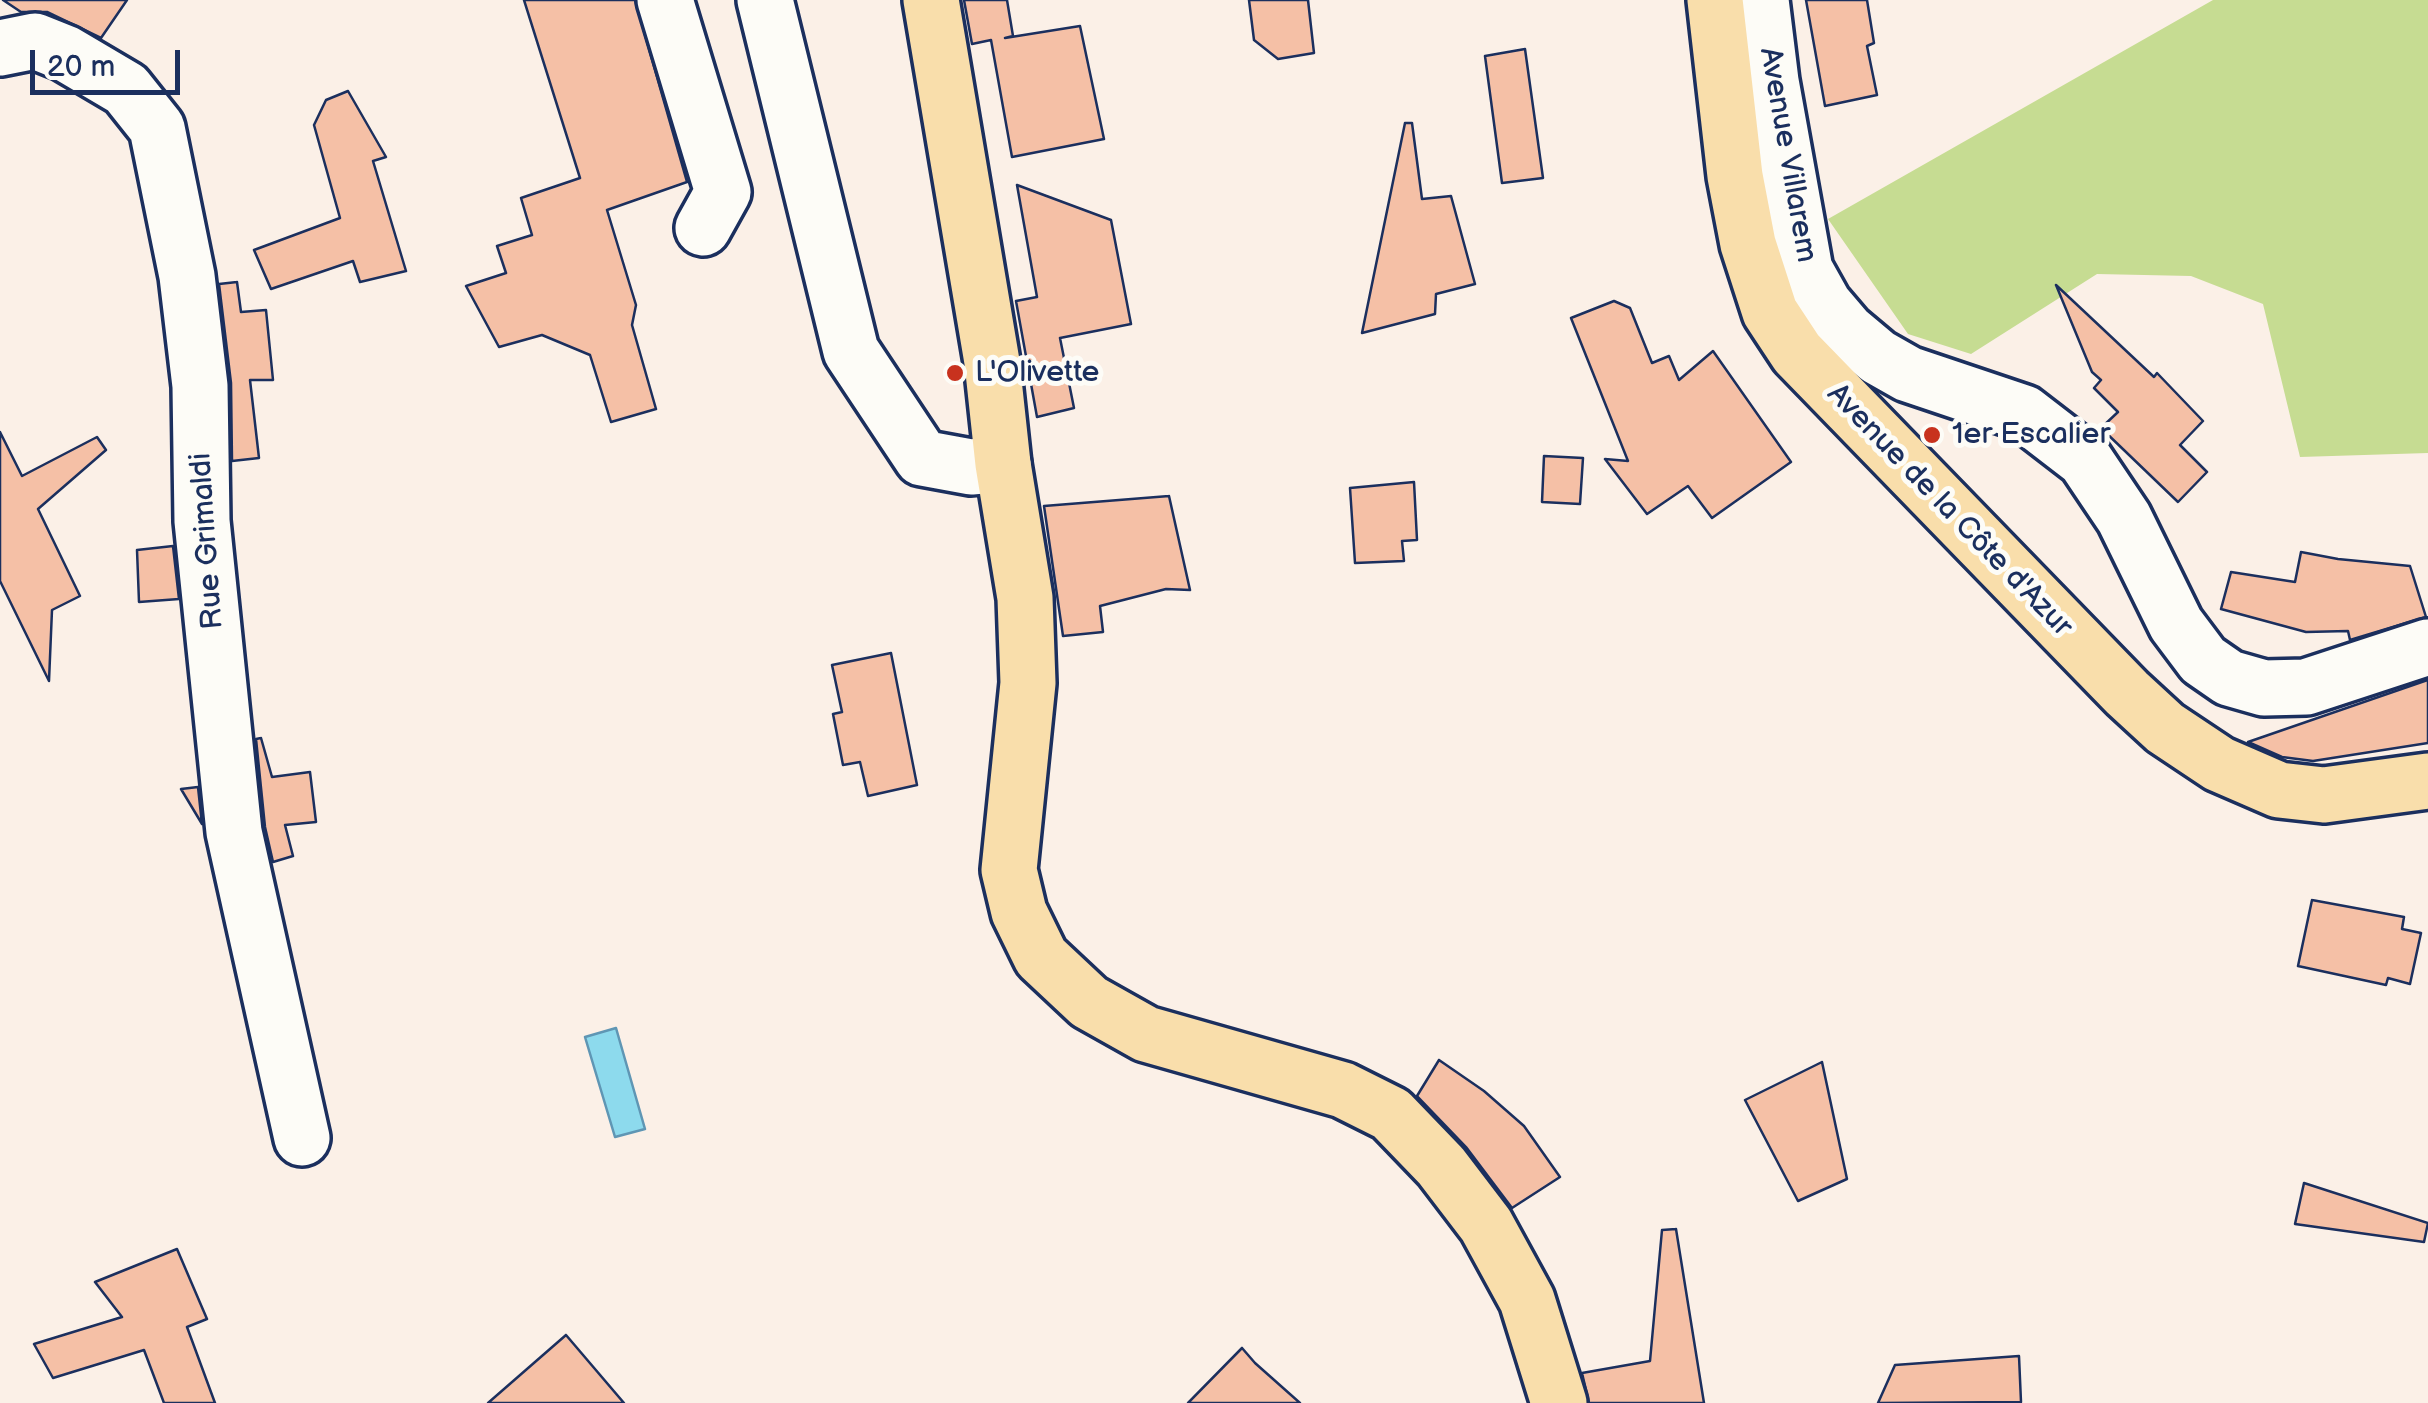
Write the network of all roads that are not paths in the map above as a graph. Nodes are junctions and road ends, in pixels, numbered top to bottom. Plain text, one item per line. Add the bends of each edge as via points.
1 (666, 0) edge
2 (765, 0) edge
3 (931, 0) edge
4 (1715, 0) edge
5 (1760, 0) edge
6 (0, 48) edge
7 (703, 228) dead end
8 (1004, 464) junction
9 (2428, 647) edge
10 (2428, 781) edge
11 (302, 1138) dead end
12 (1560, 1403) edge

1 - 7 street via 723,192
2 - 8 street via 851,350 922,458
3 - 8 main road
4 - 10 main road, Avenue de la Côte d'Azur via 1748,244 1770,312 1797,353 2127,693 2219,764 2278,790 2324,795
5 - 9 street, Avenue Villarem via 1805,270 1847,331 1908,374 2024,414 2085,460 2124,518 2176,624 2203,660 2229,678 2264,688 2306,688
6 - 11 street, Rue Grimaldi via 35,41 65,53 126,89 158,128 200,386 202,521 234,832
8 - 12 main road via 1024,598 1028,683 1009,870 1018,912 1042,956 1089,1002 1146,1034 1344,1090 1390,1114 1486,1225 1527,1300

